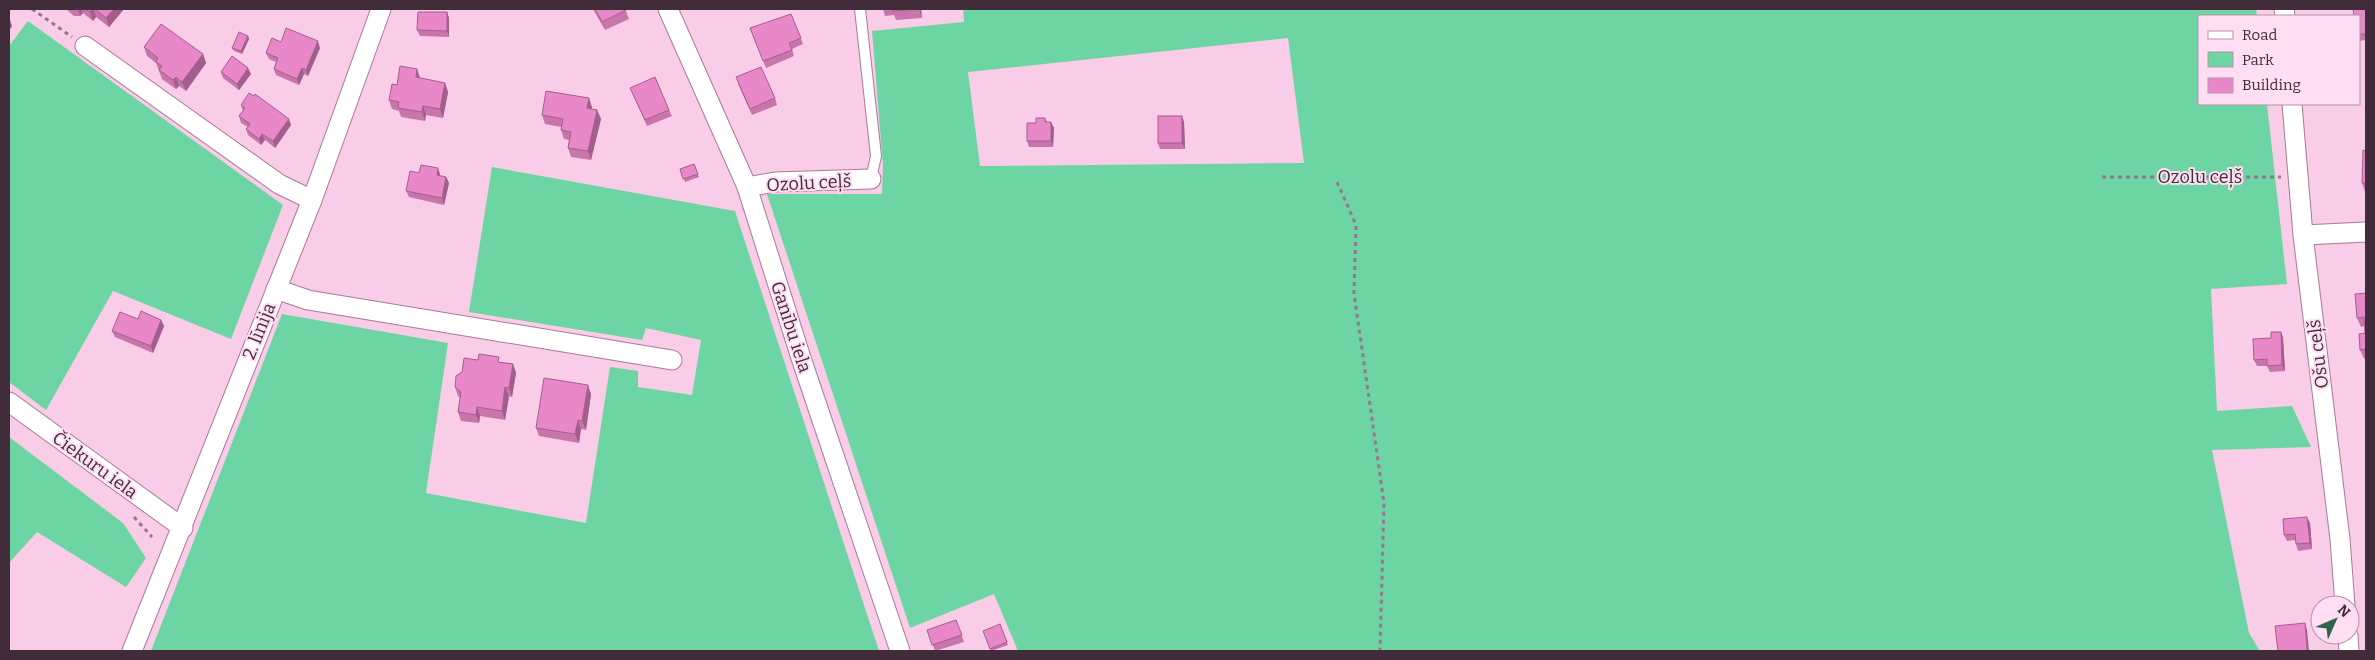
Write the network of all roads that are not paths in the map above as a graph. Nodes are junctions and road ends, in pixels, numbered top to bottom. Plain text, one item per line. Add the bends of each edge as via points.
1 (381, 9) edge
2 (668, 9) edge
3 (860, 9) edge
4 (85, 46) road end
5 (2292, 105) edge
6 (871, 180) joint
7 (747, 187) junction
8 (312, 200) junction
9 (2366, 232) edge
10 (2302, 235) junction
11 (276, 289) junction
12 (672, 360) dead end
13 (9, 402) edge
14 (183, 528) junction
15 (2344, 595) edge
16 (132, 651) edge
17 (900, 651) edge

1 - 8 street, 2. līnija
2 - 7 street, Ganību iela
3 - 6 lane via 876,156
4 - 8 street via 279,184
5 - 10 street, Ošu ceļš
6 - 7 street, Ozolu ceļš via 775,182
7 - 17 street, Ganību iela
8 - 11 street, 2. līnija
9 - 10 street
10 - 15 street, Ošu ceļš via 2338,520
11 - 12 street via 308,300
11 - 14 street, 2. līnija
13 - 14 street, Čiekuru iela
14 - 16 street, 2. līnija

